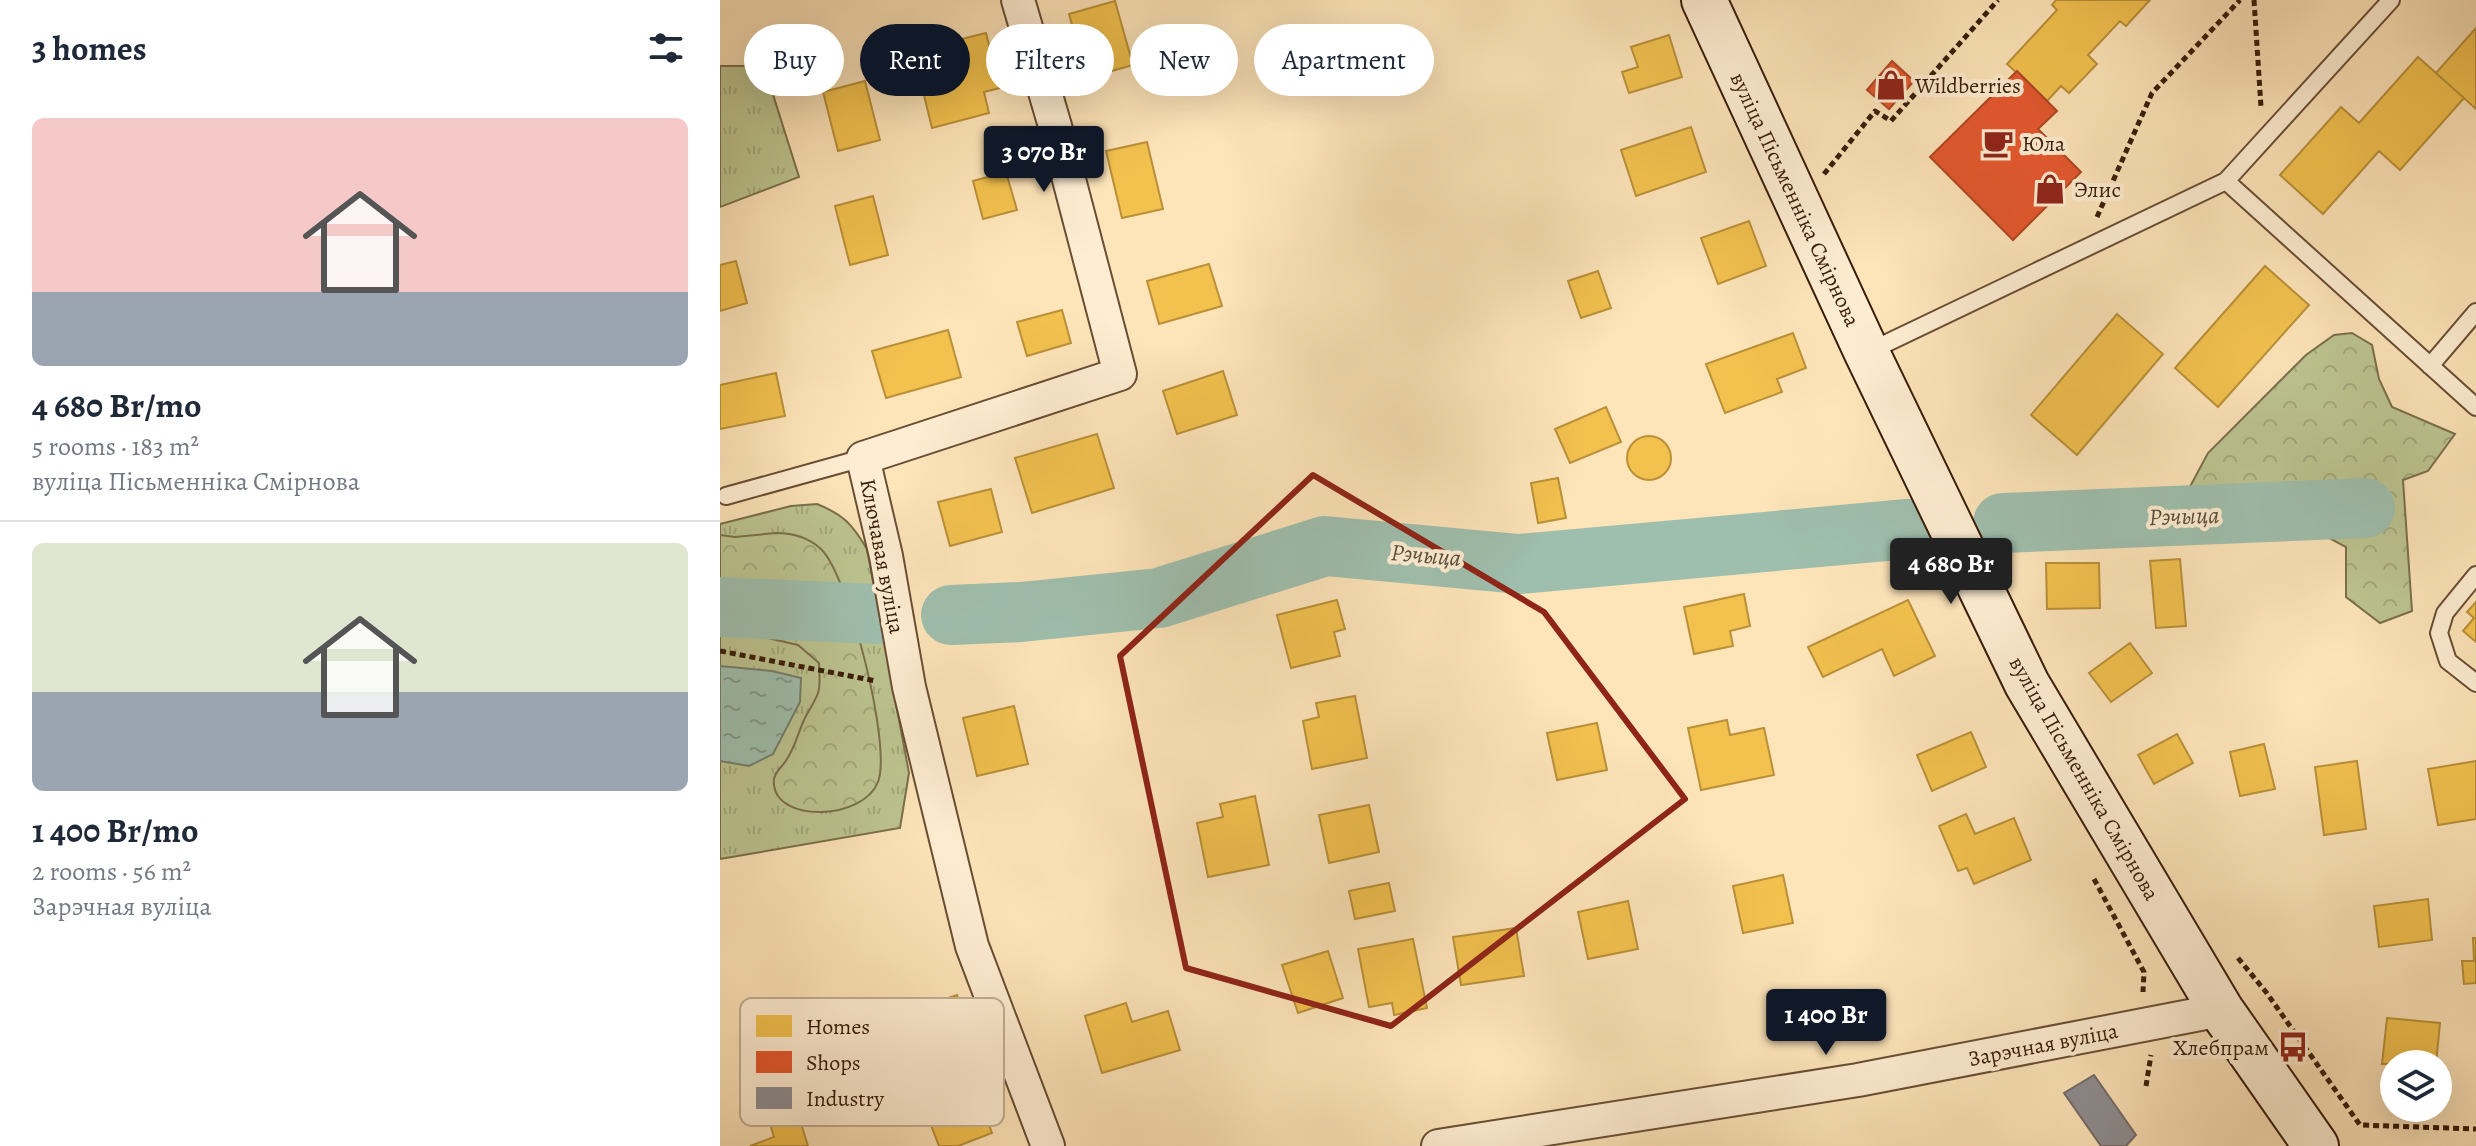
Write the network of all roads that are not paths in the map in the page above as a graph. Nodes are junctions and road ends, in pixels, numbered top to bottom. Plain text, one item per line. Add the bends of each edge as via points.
1 (1018, 0) edge
2 (1704, 0) edge
3 (2391, 0) edge
4 (2226, 181) junction
5 (2476, 312) edge
6 (1867, 353) junction
7 (2430, 366) junction
8 (2476, 407) edge
9 (863, 458) junction
10 (726, 496) dead end
11 (2476, 575) edge
12 (2476, 683) edge
13 (992, 998) edge
14 (2221, 1010) junction
15 (1004, 1030) edge
16 (1048, 1146) edge
17 (1438, 1146) edge
18 (2316, 1146) edge

1 - 9 street, Ключавая вуліца via 1120,374
2 - 6 main road, вуліца Пісьменніка Смірнова
3 - 4 lane
4 - 6 lane
4 - 7 lane
5 - 7 lane
6 - 14 main road, вуліца Пісьменніка Смірнова via 2027,684
7 - 8 lane
9 - 10 lane
9 - 13 street, Ключавая вуліца via 909,687 972,946
11 - 12 lane via 2445,613 2439,633 2448,661
14 - 17 street, Зарэчная вуліца via 1858,1080
14 - 18 main road, вуліца Пісьменніка Смірнова
15 - 16 street, Ключавая вуліца

